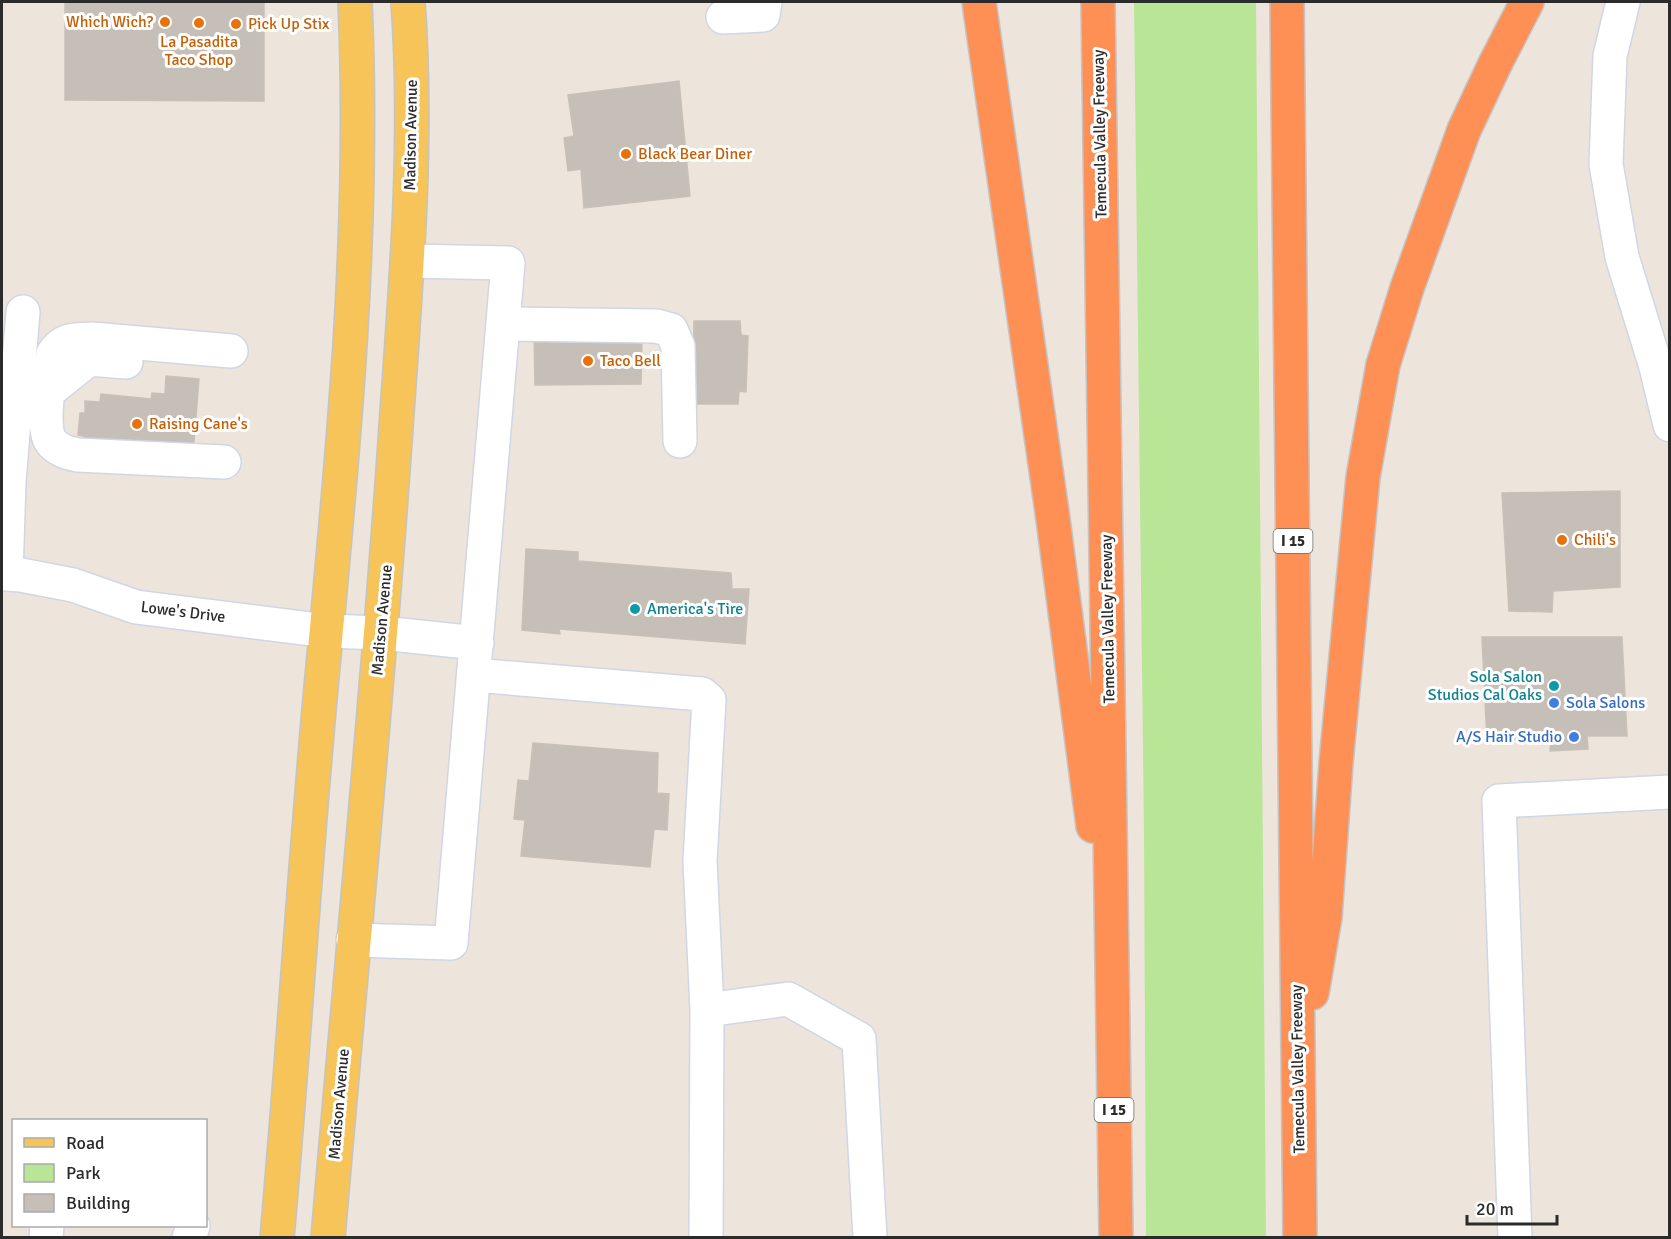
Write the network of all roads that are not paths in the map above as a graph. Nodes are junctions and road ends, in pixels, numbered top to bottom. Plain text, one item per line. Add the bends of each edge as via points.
1 (355, 2) edge
2 (408, 2) edge
3 (765, 2) edge
4 (979, 2) edge
5 (1098, 2) edge
6 (1287, 2) edge
7 (1527, 2) edge
8 (1623, 2) edge
9 (723, 17) dead end
10 (408, 261) junction
11 (23, 312) dead end
12 (503, 324) junction
13 (230, 361) dead end
14 (1670, 425) edge
15 (680, 441) dead end
16 (224, 462) dead end
17 (327, 631) junction
18 (382, 633) junction
19 (477, 643) junction
20 (474, 675) junction
21 (1670, 792) edge
22 (353, 940) junction
23 (1113, 982) junction
24 (707, 1010) junction
25 (1298, 1081) junction
26 (277, 1238) edge
27 (328, 1238) edge
28 (706, 1238) edge
29 (870, 1238) edge
30 (1116, 1238) edge
31 (1300, 1238) edge
32 (1515, 1238) edge

1 - 17 main road via 359,85 357,222
2 - 10 main road, Madison Avenue via 412,57
3 - 9 lane via 763,15
4 - 23 highway via 1055,531
5 - 23 highway, Temecula Valley Freeway / I 15
6 - 25 highway, Temecula Valley Freeway / I 15
7 - 25 highway via 1464,130 1383,365 1363,477 1325,917
8 - 14 lane via 1610,56 1606,164 1622,257
10 - 12 lane via 508,264
10 - 18 main road, Madison Avenue
11 - 17 lane, Lowe's Drive via 6,574 73,585 136,607
12 - 15 lane via 656,326 670,330 678,346
12 - 19 lane
13 - 16 lane via 92,339 58,345 52,354 45,428 51,442 64,452 78,455
17 - 18 lane, Lowe's Drive
17 - 26 main road
18 - 19 lane, Lowe's Drive
18 - 22 main road, Madison Avenue
19 - 20 lane
20 - 22 lane via 451,943
20 - 24 lane via 702,694 709,700 700,861
21 - 32 lane via 1500,801
22 - 27 main road, Madison Avenue
23 - 30 highway, Temecula Valley Freeway / I 15
24 - 28 lane
24 - 29 lane via 788,999 858,1039
25 - 31 highway, Temecula Valley Freeway / I 15

